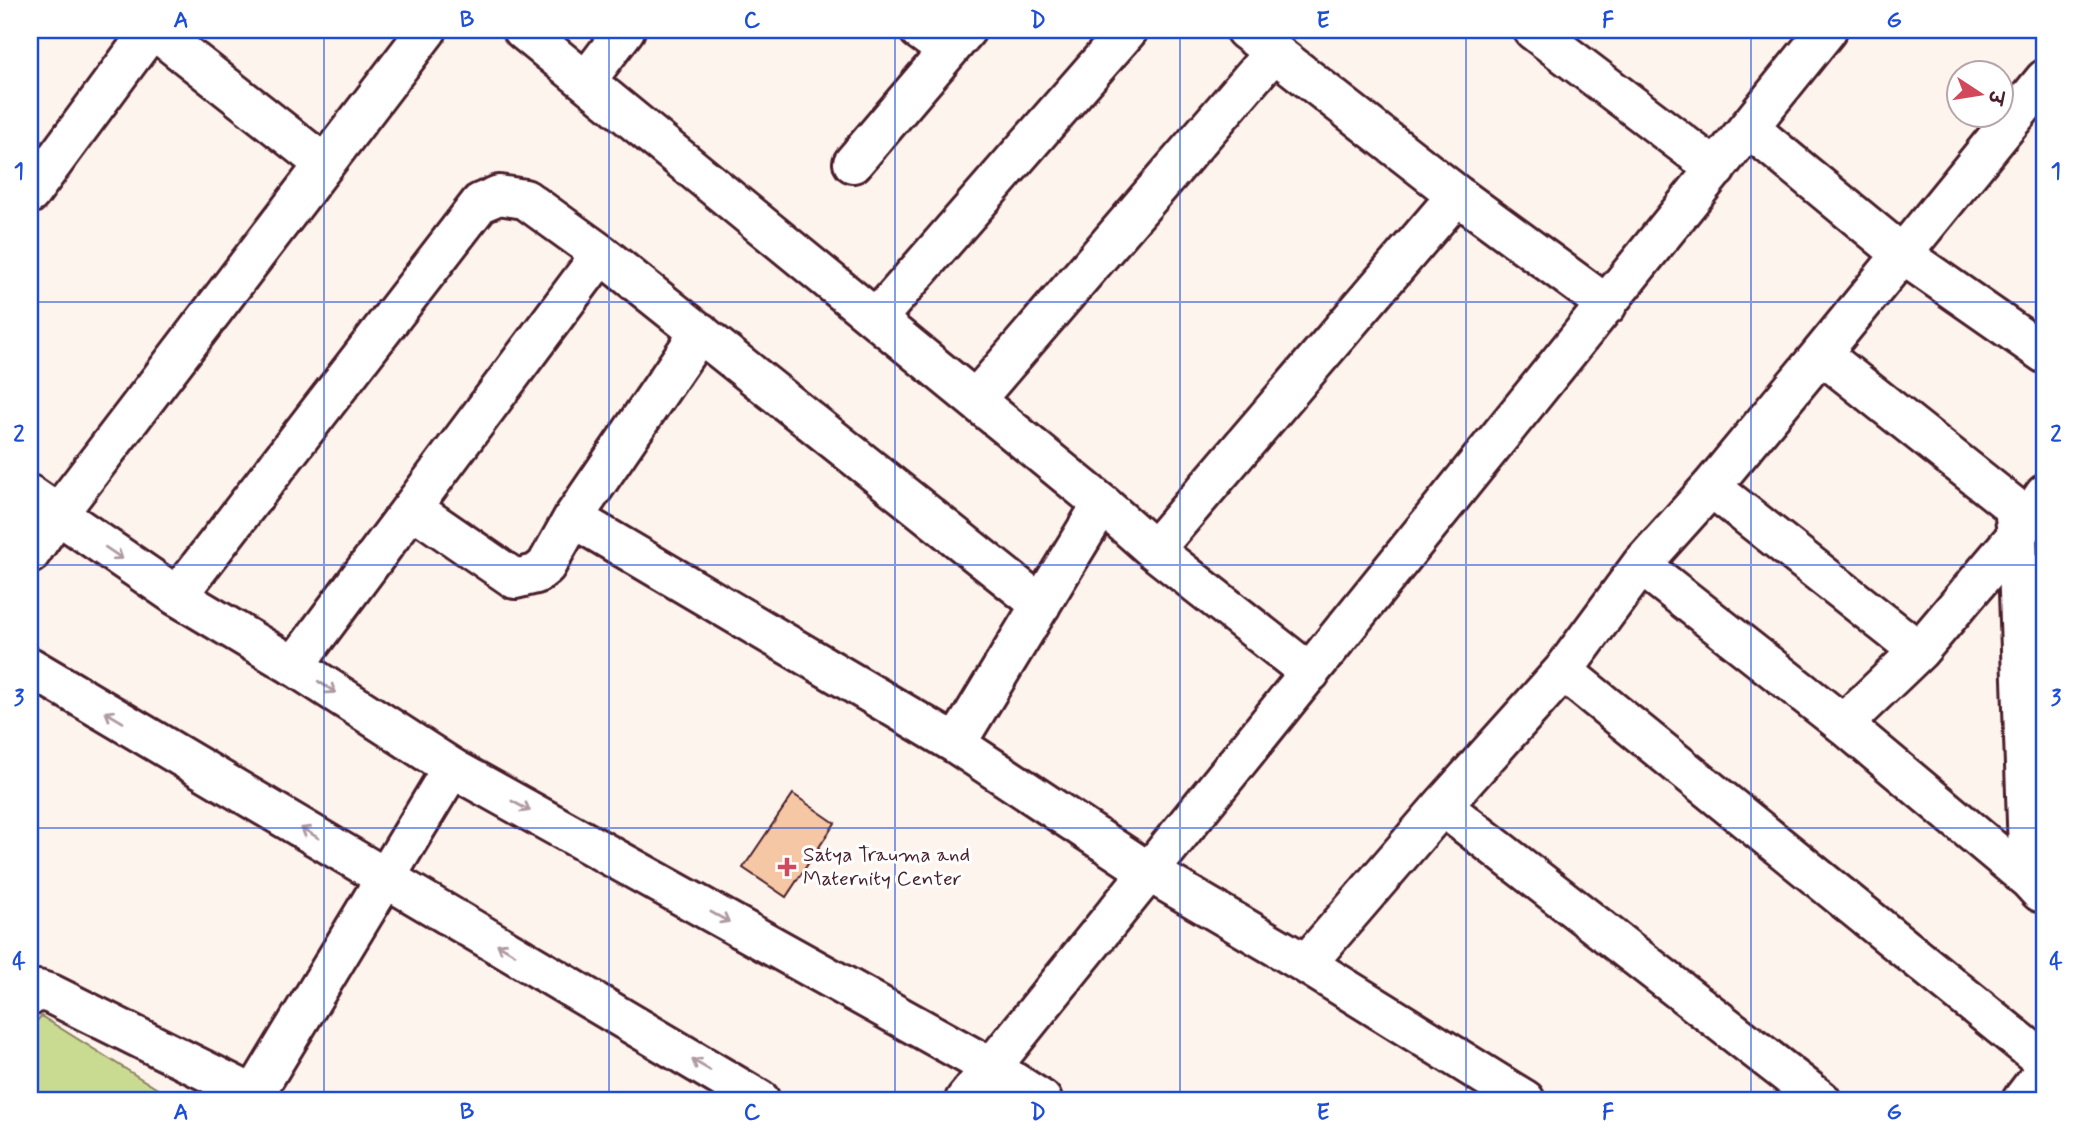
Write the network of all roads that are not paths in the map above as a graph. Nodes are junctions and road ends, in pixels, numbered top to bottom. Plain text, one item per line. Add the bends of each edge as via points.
1 (153, 30) edge
2 (427, 30) edge
3 (523, 30) edge
4 (625, 30) edge
5 (1128, 30) edge
6 (1827, 30) edge
7 (1545, 33) edge
8 (944, 37) edge
9 (1259, 41) edge
10 (2045, 79) edge
11 (586, 82) junction
12 (1749, 128) junction
13 (853, 163) dead end
14 (324, 164) junction
15 (1716, 169) junction
16 (30, 194) edge
17 (1457, 195) junction
18 (601, 254) junction
19 (1903, 255) junction
20 (1606, 305) junction
21 (876, 319) junction
22 (700, 332) junction
23 (1821, 354) junction
24 (2045, 354) edge
25 (975, 400) junction
26 (1711, 487) junction
27 (2045, 494) edge
28 (1102, 504) junction
29 (43, 505) edge
30 (412, 508) junction
31 (573, 518) junction
32 (2017, 535) junction
33 (1154, 551) junction
34 (30, 554) edge
35 (1641, 565) junction
36 (177, 596) junction
37 (1041, 605) junction
38 (1919, 651) junction
39 (294, 666) junction
40 (30, 667) edge
41 (1563, 671) junction
42 (1310, 673) junction
43 (1843, 724) junction
44 (956, 744) junction
45 (452, 768) junction
46 (1442, 806) junction
47 (1149, 872) junction
48 (385, 878) junction
49 (2037, 889) edge
50 (1306, 964) junction
51 (30, 996) edge
52 (2045, 1062) edge
53 (992, 1068) junction
54 (2045, 1070) edge
55 (253, 1098) edge
56 (760, 1100) edge
57 (965, 1100) edge
58 (1042, 1100) edge
59 (1525, 1100) edge
60 (1821, 1100) edge
61 (2022, 1100) edge

1 - 14 street
1 - 16 street
2 - 14 street
3 - 11 street
4 - 11 street
5 - 21 street
6 - 12 street
7 - 15 street
8 - 13 street
9 - 17 street
9 - 25 street
10 - 19 street
11 - 21 street
12 - 15 street
12 - 19 street
14 - 29 street
15 - 20 street
17 - 20 street
17 - 33 street
18 - 22 street
18 - 30 street
18 - 36 street via 525,199 499,195 480,203
19 - 23 street
19 - 24 street
20 - 42 street
21 - 25 street
22 - 31 street
22 - 37 street
23 - 26 street
23 - 32 street via 2014,507
25 - 28 street
26 - 35 street
26 - 38 street
27 - 32 street
28 - 33 street
28 - 37 street
29 - 34 street
29 -> 36 street
30 - 31 street via 515,579 537,574 546,566
30 - 39 street
31 - 44 street
32 - 38 street
32 - 49 street
33 - 42 street
35 - 41 street
35 - 43 street
36 - 39 street
37 - 44 street
38 - 43 street
39 -> 45 street
48 -> 40 street
41 - 46 street
41 - 52 street
42 - 47 street
43 - 49 street
44 - 47 street
45 - 48 street
45 -> 53 street
46 - 50 street
46 - 60 street
47 - 50 street
47 - 53 street
48 - 55 street
56 -> 48 street
50 - 59 street
51 - 55 street via 38,990 51,994
53 - 57 street
53 - 58 street
54 - 61 street

